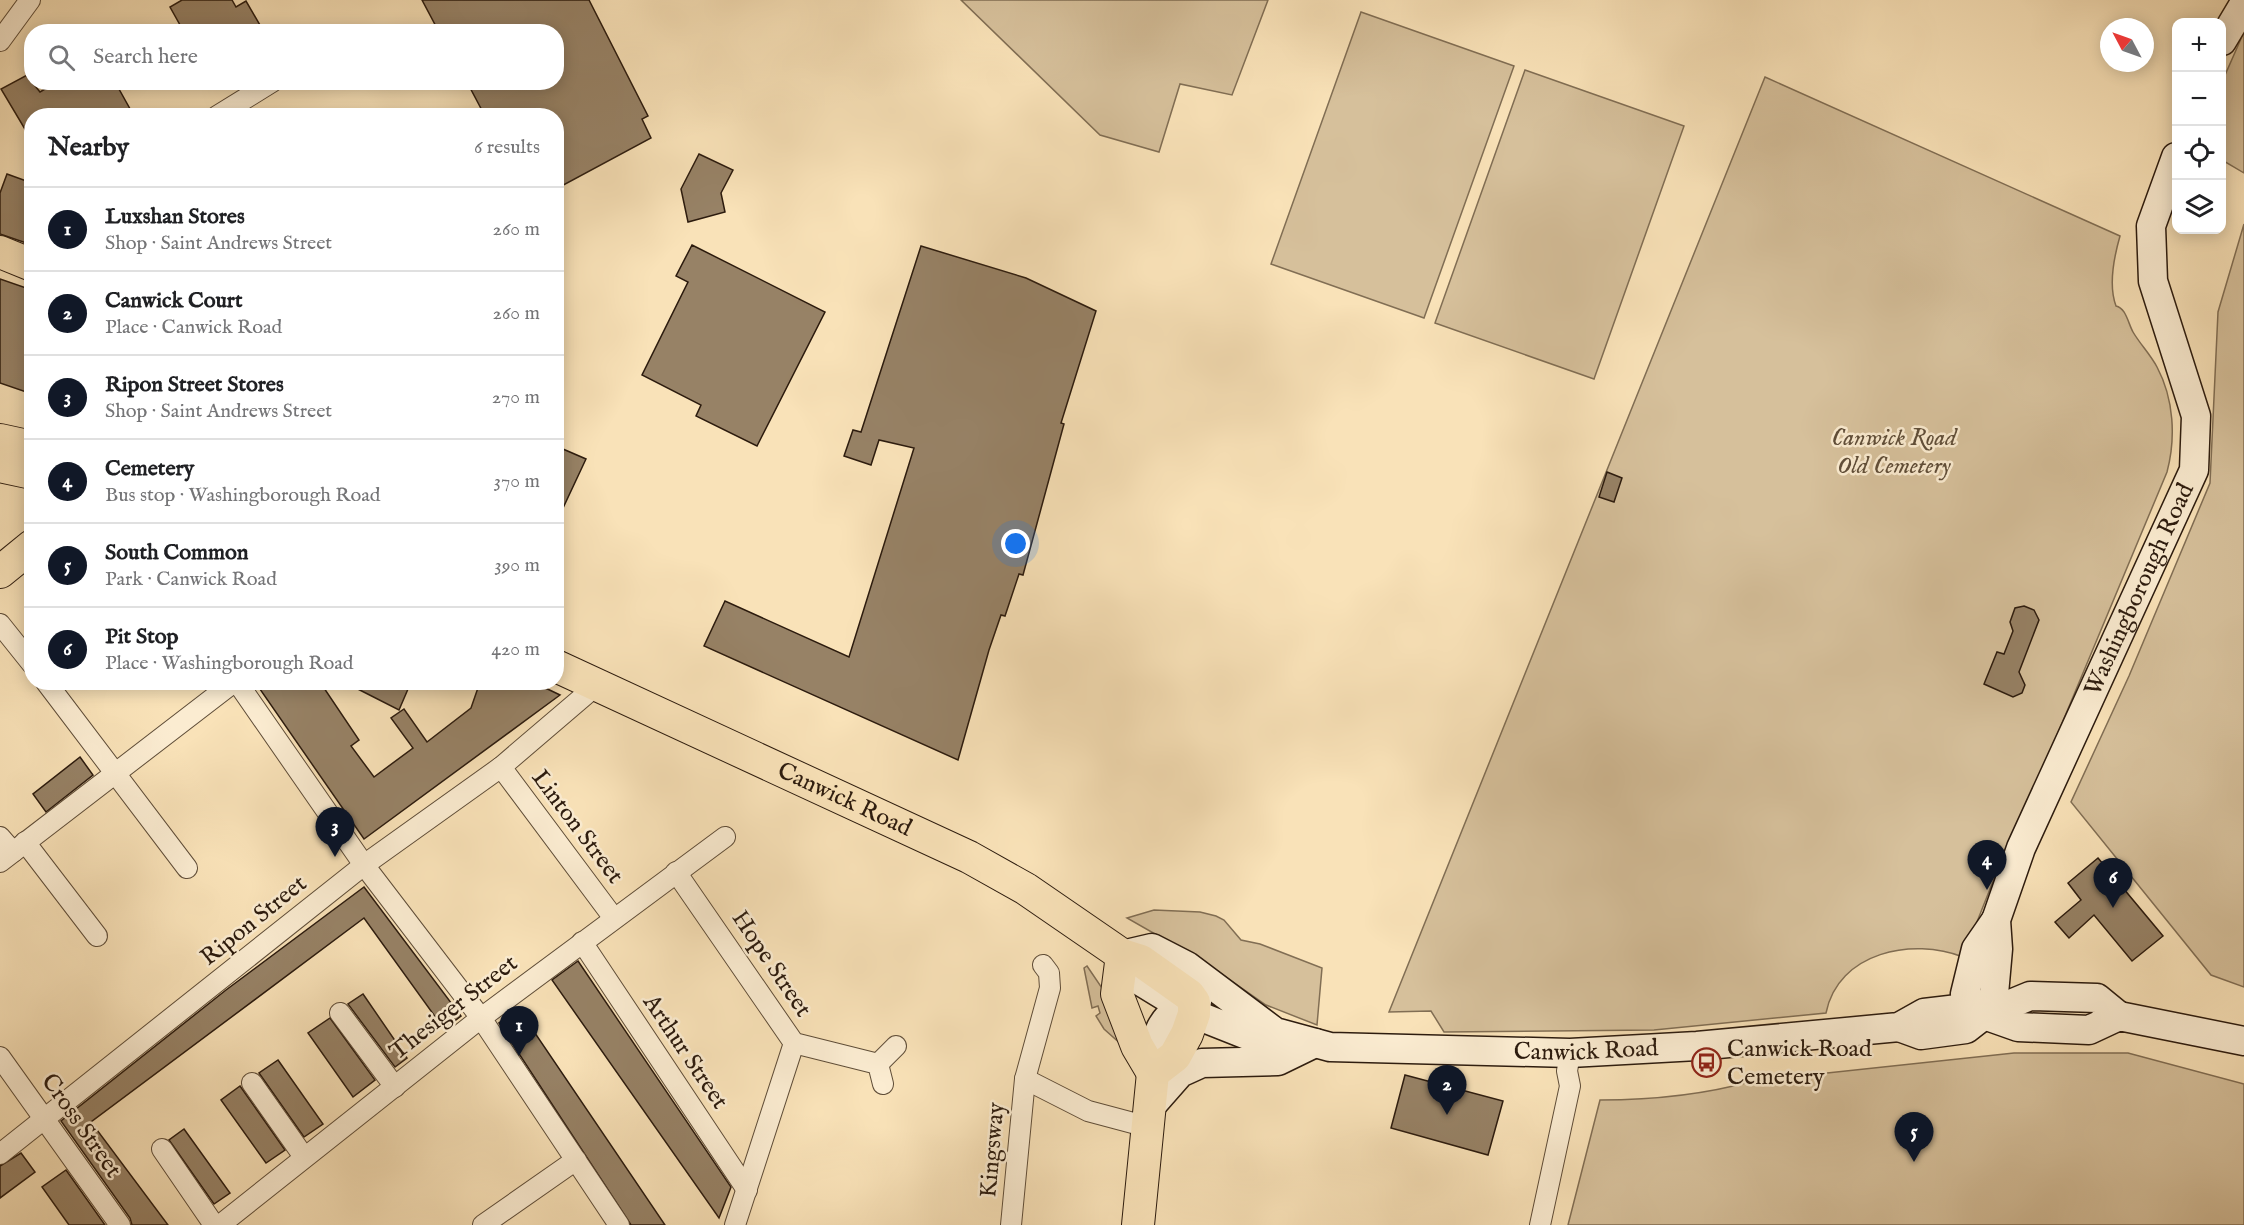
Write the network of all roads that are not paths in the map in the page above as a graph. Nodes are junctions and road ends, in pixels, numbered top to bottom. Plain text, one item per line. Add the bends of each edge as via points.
1 (30, 0) edge
2 (2244, 4) edge
3 (2226, 34) edge
4 (0, 40) edge
5 (259, 90) edge
6 (230, 108) edge
7 (2172, 167) edge
8 (0, 252) edge
9 (24, 262) edge
10 (0, 440) edge
11 (21, 469) edge
12 (24, 552) edge
13 (0, 572) edge
14 (0, 624) edge
15 (24, 654) edge
16 (564, 670) edge
17 (597, 685) junction
18 (52, 690) edge
19 (226, 690) edge
20 (242, 690) edge
21 (501, 767) junction
22 (117, 774) junction
23 (0, 837) edge
24 (725, 837) dead end
25 (13, 852) edge
26 (364, 865) junction
27 (188, 868) dead end
28 (676, 872) junction
29 (613, 917) junction
30 (98, 936) dead end
31 (582, 942) junction
32 (1122, 955) junction
33 (1043, 965) dead end
34 (1233, 1002) junction
35 (1190, 1008) junction
36 (340, 1013) dead end
37 (1984, 1015) junction
38 (481, 1018) junction
39 (1275, 1032) junction
40 (2244, 1041) edge
41 (794, 1043) junction
42 (1315, 1043) junction
43 (896, 1046) dead end
44 (1570, 1053) junction
45 (0, 1057) edge
46 (1153, 1073) junction
47 (1024, 1079) junction
48 (252, 1083) dead end
49 (394, 1087) junction
50 (1149, 1116) junction
51 (46, 1120) junction
52 (162, 1149) dead end
53 (0, 1154) edge
54 (304, 1157) junction
55 (576, 1160) junction
56 (747, 1190) junction
57 (120, 1225) edge
58 (214, 1225) edge
59 (220, 1225) edge
60 (483, 1225) edge
61 (619, 1225) edge
62 (735, 1225) edge
63 (1011, 1225) edge
64 (1138, 1225) edge
65 (1540, 1225) edge

1 - 4 street
2 - 3 main road
5 - 6 street
7 - 37 main road, Washingborough Road via 2151,226 2153,281 2196,416 2194,470 2021,848 1996,920 1976,949 1965,994
8 - 9 main road
10 - 11 main road
12 - 13 main road
14 - 15 street
16 - 17 main road, Canwick Road
17 - 21 street, Ripon Street
17 - 32 main road, Canwick Road via 969,857 1026,889
18 - 22 street
19 - 22 street
20 - 26 street
21 - 26 street, Ripon Street
21 - 29 street, Linton Street
22 - 25 street
22 - 27 street
23 - 25 street
24 - 28 street, Thesiger Street
25 - 30 street
26 - 38 street
26 - 51 street, Ripon Street
28 - 29 street, Thesiger Street
28 - 41 street, Hope Street
29 - 31 street, Thesiger Street
31 - 38 street, Thesiger Street
31 - 56 street, Arthur Street
32 - 34 main road, Canwick Road via 1152,948 1187,966
32 - 35 main road via 1140,961 1183,990
32 - 46 main road via 1117,994 1137,1046
33 - 47 street, Kingsway via 1049,972 1050,988
34 - 35 main road
34 - 39 main road, Canwick Road
35 - 39 main road, Canwick Road via 1246,1035 1264,1038
35 - 46 main road via 1175,1056
36 - 49 street
37 - 40 main road via 2018,1027 2089,1030 2119,1017
37 - 44 main road, Canwick Road via 1966,1029 1921,1035 1899,1027 1697,1046
38 - 49 street, Thesiger Street
38 - 55 street
39 - 42 main road, Canwick Road
41 - 43 street, Hope Street via 881,1074
41 - 56 street
42 - 44 main road, Canwick Road via 1330,1047
42 - 50 main road via 1278,1061 1202,1063 1180,1073
44 - 65 street via 1570,1086
45 - 51 street, Cross Street
46 - 50 main road
47 - 50 street, Kingsway via 1088,1111
47 - 63 street, Kingsway
48 - 54 street
49 - 54 street, Thesiger Street
50 - 64 main road
51 - 53 street, Ripon Street
51 - 57 street, Cross Street
52 - 58 street
54 - 59 street, Thesiger Street
55 - 60 street
55 - 61 street
56 - 62 street

